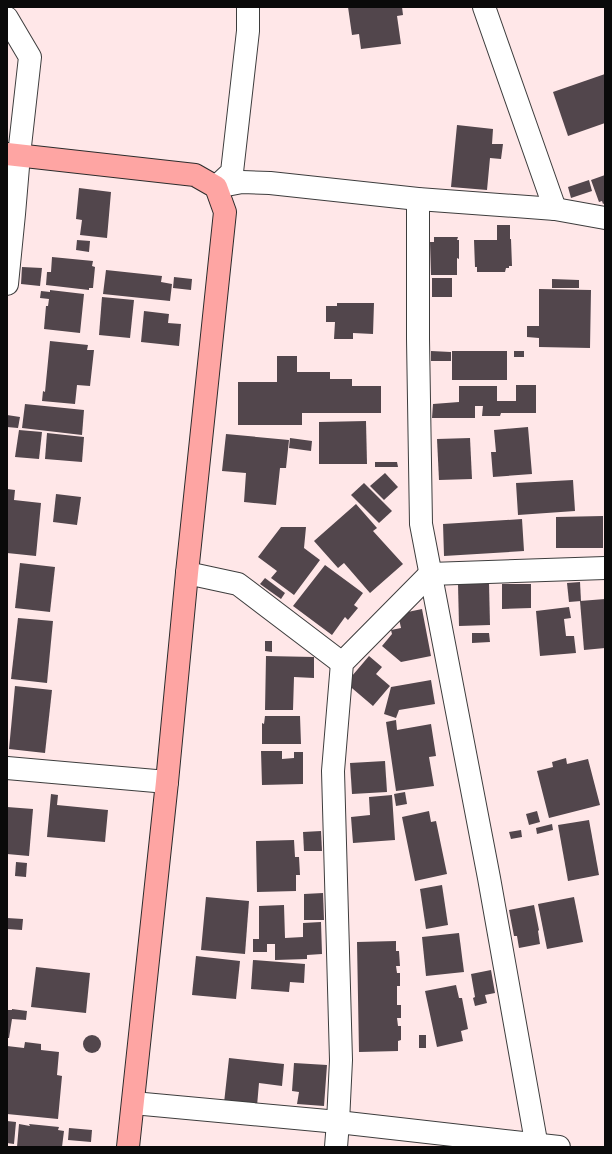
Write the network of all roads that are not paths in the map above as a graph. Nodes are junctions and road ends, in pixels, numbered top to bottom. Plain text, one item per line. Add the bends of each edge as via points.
1 (248, 7) edge
2 (484, 7) edge
3 (7, 18) edge
4 (13, 155) edge
5 (216, 187) junction
6 (418, 199) junction
7 (555, 209) junction
8 (605, 218) edge
9 (7, 284) edge
10 (605, 568) edge
11 (187, 573) junction
12 (430, 574) junction
13 (342, 663) junction
14 (7, 768) edge
15 (167, 782) junction
16 (133, 1103) junction
17 (338, 1122) junction
18 (537, 1146) edge
19 (128, 1147) edge
20 (336, 1147) edge
21 (559, 1147) edge

1 - 5 street via 248,31 232,172
2 - 7 street
3 - 4 street via 30,57
4 - 5 street via 195,175
4 - 9 street via 14,214
5 - 6 street via 242,182
5 - 11 street via 225,212
6 - 7 street
6 - 12 street via 421,524
7 - 8 street
10 - 12 street
11 - 13 street via 238,584
11 - 15 street
12 - 13 street
12 - 18 street
13 - 17 street via 333,771 341,1060
14 - 15 street
15 - 16 street
16 - 17 street
16 - 19 street
17 - 18 street
17 - 20 street
18 - 21 street

